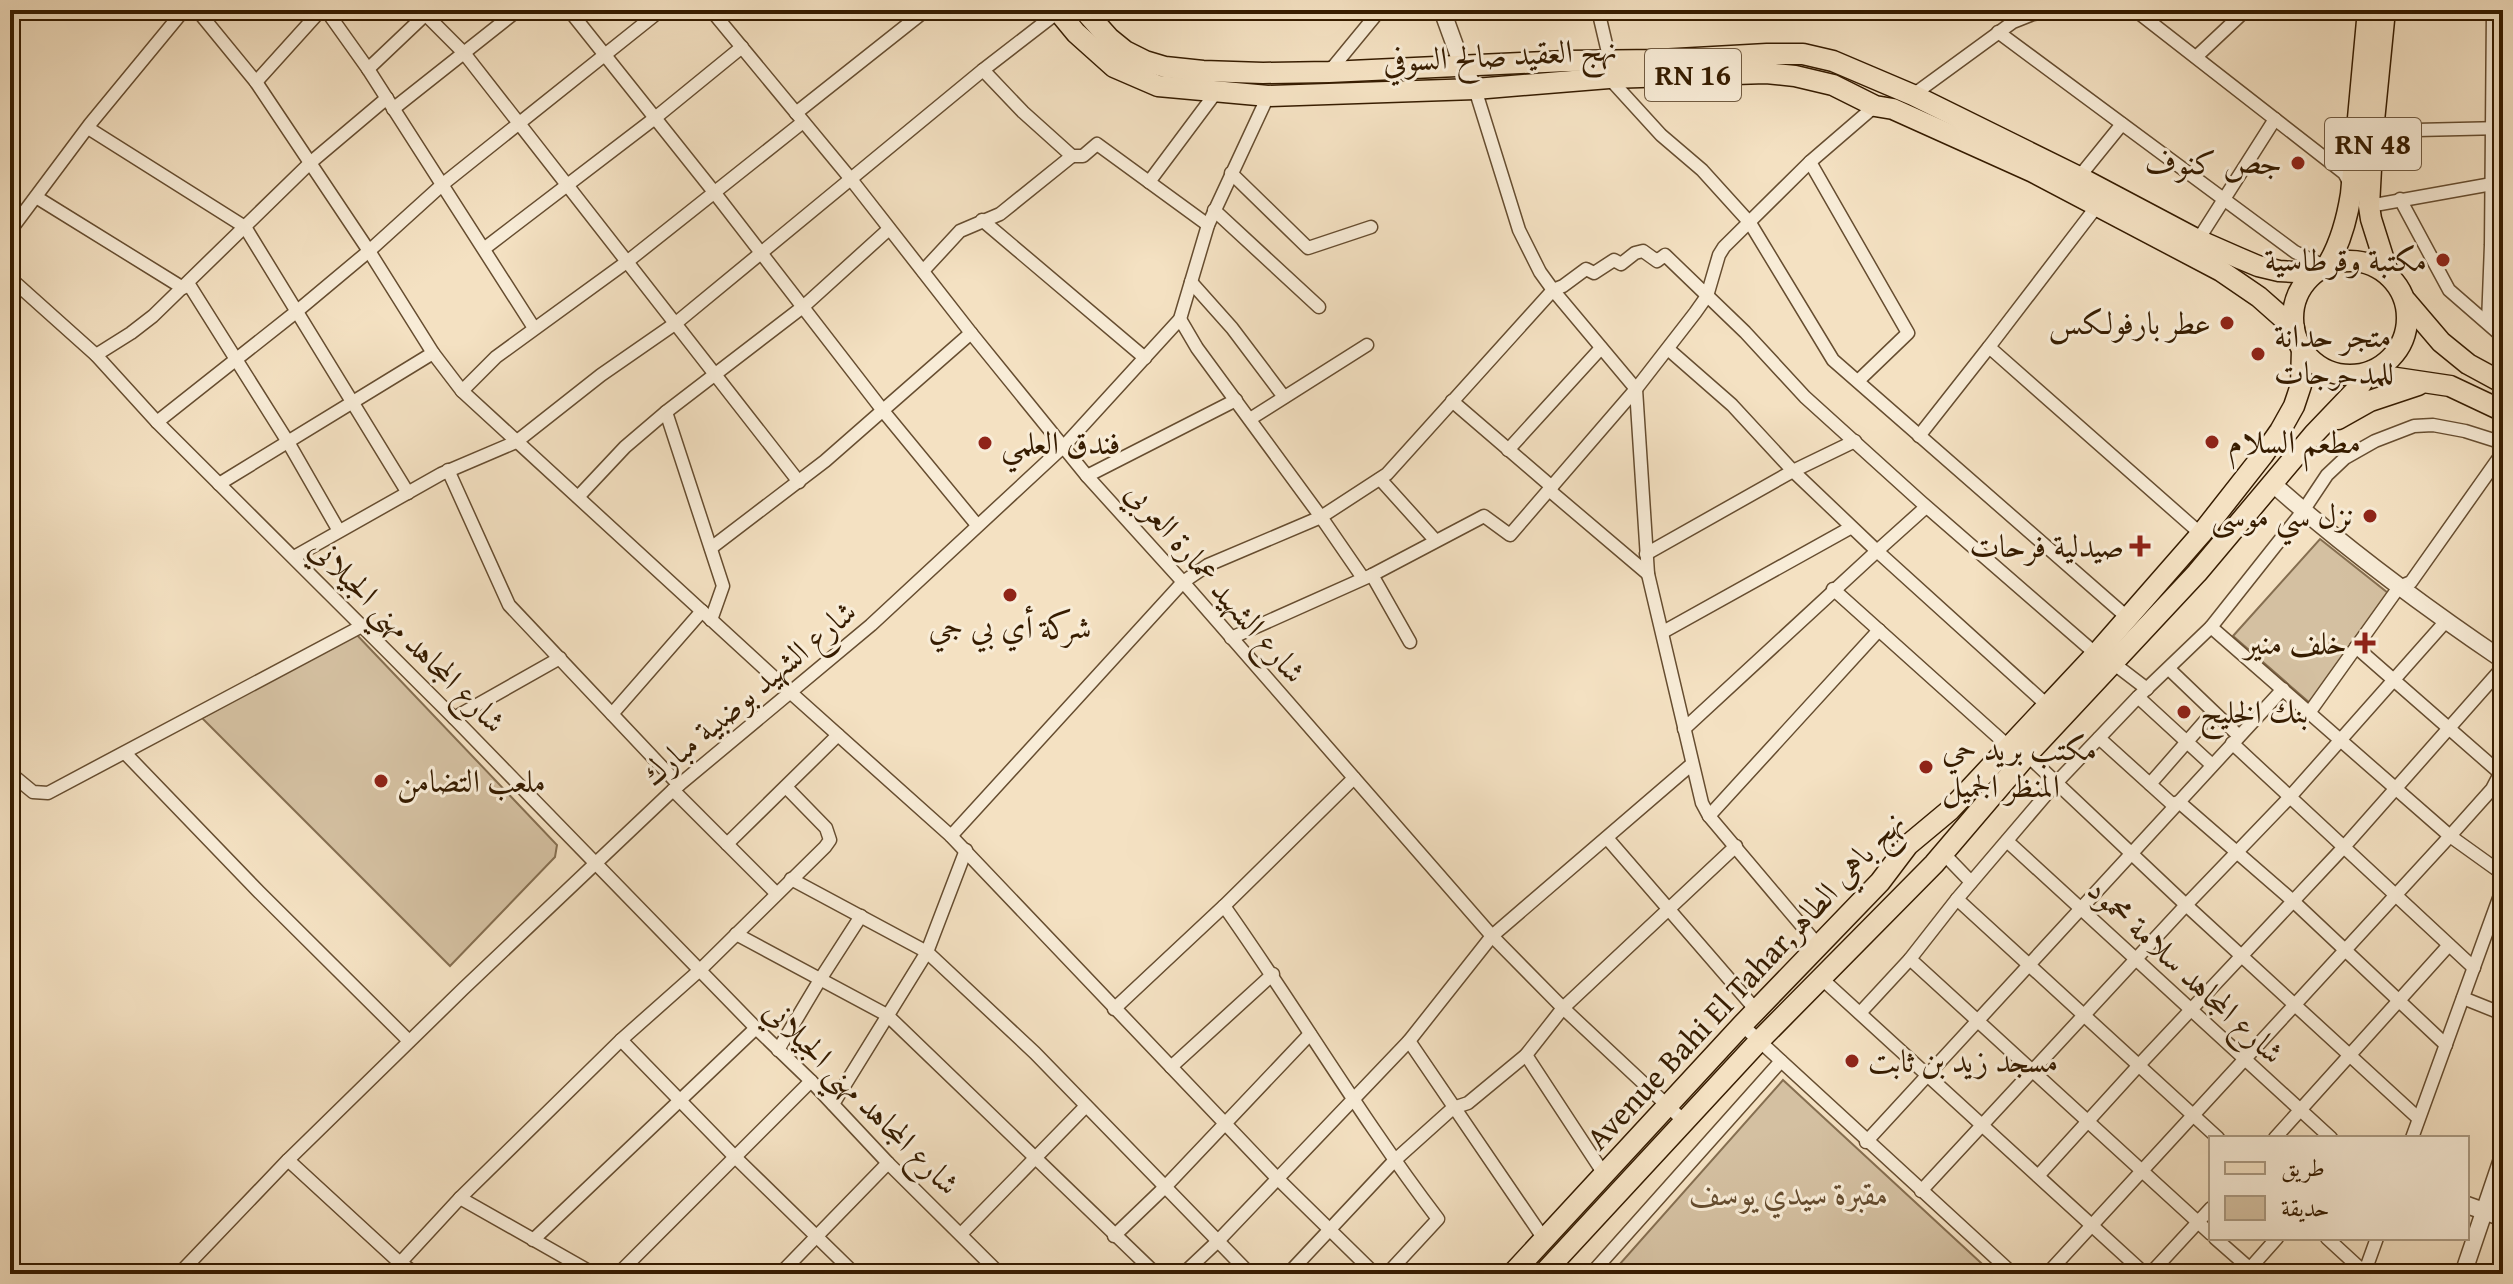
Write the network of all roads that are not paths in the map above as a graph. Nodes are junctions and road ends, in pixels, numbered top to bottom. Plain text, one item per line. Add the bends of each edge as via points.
1 (184, 10) edge
2 (197, 10) edge
3 (324, 10) edge
4 (518, 10) edge
5 (569, 10) edge
6 (661, 10) edge
7 (711, 10) edge
8 (926, 10) edge
9 (1084, 10) edge
10 (1442, 10) edge
11 (1598, 10) edge
12 (2056, 10) edge
13 (2135, 10) edge
14 (2246, 10) edge
15 (2359, 10) edge
16 (2368, 10) edge
17 (2385, 10) edge
18 (2493, 10) edge
19 (1057, 11) edge
20 (424, 12) edge
21 (1372, 13) edge
22 (1998, 32) junction
23 (2498, 42) edge
24 (742, 47) junction
25 (464, 53) junction
26 (605, 56) junction
27 (2196, 57) junction
28 (1462, 65) junction
29 (368, 69) junction
30 (983, 70) junction
31 (1610, 70) junction
32 (1329, 72) junction
33 (256, 82) junction
34 (1475, 89) junction
35 (1217, 91) junction
36 (1913, 95) junction
37 (1268, 96) junction
38 (390, 104) junction
39 (1875, 106) junction
40 (800, 117) junction
41 (655, 118) junction
42 (2275, 119) junction
43 (519, 124) junction
44 (2122, 124) junction
45 (88, 128) junction
46 (2498, 128) edge
47 (2373, 131) junction
48 (1072, 156) junction
49 (1810, 162) junction
50 (310, 163) junction
51 (1231, 173) junction
52 (2079, 177) junction
53 (850, 178) junction
54 (2348, 180) junction
55 (1149, 182) junction
56 (443, 184) junction
57 (2497, 184) edge
58 (567, 187) junction
59 (714, 192) junction
60 (36, 197) junction
61 (2225, 199) junction
62 (2400, 199) junction
63 (2097, 206) junction
64 (2369, 206) junction
65 (1214, 210) junction
66 (982, 220) junction
67 (1750, 223) junction
68 (1208, 225) junction
69 (245, 227) junction
70 (1371, 227) dead end
71 (889, 229) junction
72 (10, 231) edge
73 (2198, 240) junction
74 (2497, 244) edge
75 (485, 248) junction
76 (369, 251) junction
77 (761, 253) junction
78 (628, 261) junction
79 (2322, 268) junction
80 (923, 271) junction
81 (2389, 276) junction
82 (10, 278) edge
83 (1191, 282) junction
84 (186, 286) junction
85 (1553, 290) junction
86 (1707, 296) junction
87 (2405, 300) junction
88 (804, 306) junction
89 (1319, 307) dead end
90 (296, 312) junction
91 (1180, 319) junction
92 (676, 323) junction
93 (2488, 323) junction
94 (534, 328) junction
95 (2294, 328) junction
96 (971, 333) junction
97 (2503, 337) edge
98 (1367, 345) dead end
99 (1989, 347) junction
100 (1601, 348) junction
101 (1668, 349) junction
102 (2302, 349) junction
103 (433, 353) junction
104 (96, 355) junction
105 (1145, 358) junction
106 (237, 359) junction
107 (2370, 372) junction
108 (715, 375) junction
109 (1858, 381) junction
110 (2432, 382) junction
111 (2503, 383) edge
112 (1636, 389) junction
113 (462, 391) junction
114 (1284, 397) junction
115 (1236, 400) junction
116 (1452, 401) junction
117 (352, 402) junction
118 (2503, 411) edge
119 (666, 412) junction
120 (884, 412) junction
121 (1250, 419) junction
122 (157, 422) junction
123 (2314, 434) junction
124 (1919, 436) junction
125 (1855, 441) junction
126 (288, 442) junction
127 (516, 442) junction
128 (2503, 443) edge
129 (1064, 446) junction
130 (1508, 450) junction
131 (2503, 452) edge
132 (448, 470) junction
133 (1793, 471) junction
134 (1087, 476) junction
135 (1380, 479) junction
136 (799, 482) junction
137 (219, 484) junction
138 (2273, 484) junction
139 (1550, 488) junction
140 (408, 493) junction
141 (578, 497) junction
142 (1926, 507) junction
143 (2303, 511) junction
144 (1321, 517) junction
145 (977, 525) junction
146 (1850, 528) junction
147 (339, 531) junction
148 (2201, 534) junction
149 (1435, 540) junction
150 (711, 548) junction
151 (1877, 551) junction
152 (1646, 554) junction
153 (294, 557) junction
154 (1648, 574) junction
155 (1368, 577) junction
156 (1183, 582) junction
157 (2399, 587) junction
158 (1833, 589) junction
159 (706, 615) junction
160 (2128, 618) junction
161 (2446, 621) junction
162 (362, 626) junction
163 (2211, 627) junction
164 (1879, 630) junction
165 (1663, 632) junction
166 (1231, 638) junction
167 (1410, 642) dead end
168 (2356, 647) junction
169 (560, 658) junction
170 (2105, 658) junction
171 (2503, 660) edge
172 (2503, 667) edge
173 (2169, 669) junction
174 (2392, 679) junction
175 (2283, 689) junction
176 (790, 692) junction
177 (2142, 693) junction
178 (2047, 705) junction
179 (2213, 712) junction
180 (2309, 713) junction
181 (612, 714) junction
182 (454, 718) junction
183 (1684, 729) junction
184 (2450, 729) junction
185 (838, 735) junction
186 (2099, 738) junction
187 (2236, 739) junction
188 (2340, 739) junction
189 (2187, 742) junction
190 (2018, 751) junction
191 (125, 753) junction
192 (1692, 764) junction
193 (2212, 765) junction
194 (2502, 771) edge
195 (10, 773) edge
196 (1354, 778) junction
197 (2056, 783) junction
198 (2150, 784) junction
199 (676, 787) junction
200 (786, 787) junction
201 (2396, 788) junction
202 (2498, 791) edge
203 (2289, 798) junction
204 (2179, 802) junction
205 (1709, 816) junction
206 (951, 836) junction
207 (2450, 836) junction
208 (1607, 838) junction
209 (2007, 841) junction
210 (727, 844) junction
211 (1736, 846) junction
212 (2343, 848) junction
213 (966, 850) junction
214 (2237, 852) junction
215 (1944, 854) junction
216 (2132, 855) junction
217 (596, 862) junction
218 (2503, 874) edge
219 (791, 879) junction
220 (1971, 882) junction
221 (2503, 887) edge
222 (776, 893) junction
223 (2395, 896) junction
224 (1957, 899) junction
225 (2293, 901) junction
226 (2186, 905) junction
227 (1224, 906) junction
228 (1669, 909) junction
229 (2080, 909) junction
230 (861, 916) junction
231 (736, 934) junction
232 (1492, 936) junction
233 (1818, 945) junction
234 (2449, 945) junction
235 (2346, 951) junction
236 (927, 952) junction
237 (2241, 955) junction
238 (1910, 959) junction
239 (2135, 960) junction
240 (2029, 966) junction
241 (2474, 968) junction
242 (701, 969) junction
243 (1273, 974) junction
244 (821, 978) junction
245 (1821, 978) junction
246 (2463, 998) junction
247 (2399, 1001) junction
248 (2296, 1005) junction
249 (1563, 1008) junction
250 (1114, 1009) junction
251 (1756, 1010) junction
252 (2190, 1010) junction
253 (1860, 1013) junction
254 (2503, 1014) edge
255 (887, 1015) junction
256 (2084, 1016) junction
257 (1978, 1022) junction
258 (1742, 1025) junction
259 (756, 1028) junction
260 (1310, 1034) junction
261 (621, 1040) junction
262 (409, 1041) junction
263 (1409, 1041) junction
264 (1759, 1041) junction
265 (2446, 1045) junction
266 (778, 1050) junction
267 (1526, 1055) junction
268 (2351, 1055) junction
269 (1781, 1061) junction
270 (2245, 1061) junction
271 (2139, 1065) junction
272 (1171, 1067) junction
273 (2034, 1071) junction
274 (1928, 1075) junction
275 (811, 1081) junction
276 (1352, 1099) junction
277 (681, 1100) junction
278 (833, 1104) junction
279 (1086, 1106) junction
280 (1668, 1107) junction
281 (1453, 1108) junction
282 (2301, 1111) junction
283 (2194, 1116) junction
284 (2418, 1118) junction
285 (2088, 1121) junction
286 (1685, 1122) junction
287 (1224, 1123) junction
288 (1983, 1125) junction
289 (2216, 1136) edge
290 (2277, 1136) edge
291 (2329, 1136) edge
292 (2413, 1136) edge
293 (1866, 1142) junction
294 (2503, 1156) edge
295 (735, 1157) junction
296 (1035, 1159) junction
297 (288, 1160) junction
298 (1394, 1161) junction
299 (888, 1163) junction
300 (2143, 1172) junction
301 (1604, 1174) junction
302 (2038, 1176) junction
303 (1277, 1178) junction
304 (1165, 1187) junction
305 (1921, 1191) junction
306 (460, 1198) junction
307 (2469, 1206) edge
308 (2209, 1210) edge
309 (2485, 1212) junction
310 (2503, 1218) edge
311 (2198, 1222) junction
312 (2092, 1226) junction
313 (1330, 1230) junction
314 (2209, 1232) edge
315 (961, 1234) junction
316 (1114, 1236) junction
317 (816, 1237) junction
318 (1544, 1239) junction
319 (533, 1240) junction
320 (2217, 1240) edge
321 (2275, 1240) edge
322 (2329, 1240) edge
323 (2376, 1240) edge
324 (1218, 1241) junction
325 (400, 1263) junction
326 (2250, 1272) edge
327 (996, 1273) edge
328 (2364, 1273) edge
329 (179, 1274) edge
330 (417, 1274) edge
331 (594, 1274) edge
332 (618, 1274) edge
333 (780, 1274) edge
334 (855, 1274) edge
335 (1156, 1274) edge
336 (1183, 1274) edge
337 (1250, 1274) edge
338 (1288, 1274) edge
339 (1375, 1274) edge
340 (1387, 1274) edge
341 (1512, 1274) edge
342 (1543, 1274) edge
343 (1591, 1274) edge
344 (2013, 1274) edge
345 (2047, 1274) edge
346 (2148, 1274) edge
347 (2463, 1274) edge

1 - 45 street
2 - 33 street
3 - 29 street
3 - 33 street
4 - 25 street
5 - 26 street
6 - 26 street
7 - 24 street, شارع الشهيد عمارة العربي
8 - 40 street
9 - 32 main road, نهج العقيد صالح السوفي / RN 16 via 1125,51 1165,67
10 - 28 street
11 - 31 street
12 - 22 street via 2033,14
13 - 27 street
14 - 27 street
15 - 54 street
16 - 54 main road, RN 48
17 - 47 main road, RN 48
18 - 23 street
19 - 30 street
19 - 35 main road, نهج العقيد صالح السوفي / RN 16 via 1114,67 1158,86
20 - 25 street
20 - 29 street
21 - 32 street
22 - 36 street
22 - 44 street
23 - 46 street
24 - 40 street, شارع الشهيد عمارة العربي
24 - 41 street
25 - 38 street
25 - 43 street
26 - 41 street
26 - 43 street
27 - 42 street
28 - 31 main road, نهج العقيد صالح السوفي / RN 16 via 1566,61
28 - 32 main road, نهج العقيد صالح السوفي / RN 16
28 - 34 street
29 - 38 street
30 - 48 street
30 - 53 street
31 - 34 main road, نهج العقيد صالح السوفي / RN 16
31 - 36 main road, نهج العقيد صالح السوفي / RN 16 via 1803,54
31 - 39 main road, نهج العقيد صالح السوفي / RN 16 via 1795,76 1833,85
31 - 67 street via 1661,135
33 - 50 street
34 - 37 main road, نهج العقيد صالح السوفي / RN 16
34 - 85 street via 1519,230
35 - 37 main road, نهج العقيد صالح السوفي / RN 16
35 - 55 street
36 - 52 main road, نهج العقيد صالح السوفي / RN 16
37 - 51 street, شارع الشهيد بوضبية مبارك
38 - 50 street
38 - 56 street
39 - 49 street
39 - 63 main road, نهج العقيد صالح السوفي / RN 16 via 1893,109 2033,172
40 - 53 street, شارع الشهيد عمارة العربي
40 - 59 street
41 - 58 street
41 - 59 street
42 - 54 street
42 - 61 street
43 - 56 street
43 - 58 street
44 - 52 street
44 - 61 street
45 - 60 street
45 - 69 street
46 - 47 street
46 - 57 street
47 - 64 main road, RN 48
48 - 55 street via 1083,156 1097,144
48 - 66 street via 1000,214
49 - 67 street
49 - 109 street via 1908,333
50 - 69 street
50 - 76 street
51 - 65 street, شارع الشهيد بوضبية مبارك
51 - 70 street via 1308,248
52 - 73 main road, نهج العقيد صالح السوفي / RN 16
53 - 71 street, شارع الشهيد عمارة العربي
53 - 77 street
54 - 79 main road, RN 48 via 2347,220 2336,251
55 - 68 street
56 - 75 street
56 - 76 street
57 - 62 street
57 - 74 street
58 - 75 street
58 - 78 street
59 - 77 street
59 - 78 street
60 - 72 street
60 - 84 street
61 - 73 street
61 - 79 street
62 - 64 street
62 - 93 street via 2449,290
63 - 95 main road, نهج العقيد صالح السوفي / RN 16 via 2221,271
63 - 99 street
64 - 81 main road, RN 48
65 - 68 street, شارع الشهيد بوضبية مبارك
65 - 89 street
66 - 80 street via 960,231
66 - 105 street
67 - 86 street via 1719,255
67 - 109 street via 1833,360
68 - 83 street, شارع الشهيد بوضبية مبارك
69 - 84 street
69 - 90 street
71 - 80 street, شارع الشهيد عمارة العربي
71 - 88 street
73 - 79 main road, نهج العقيد صالح السوفي / RN 16 via 2279,271
74 - 93 street
75 - 94 street
76 - 90 street
76 - 103 street
77 - 88 street
77 - 92 street
78 - 92 street
78 - 94 street
79 - 81 main road via 2361,261
79 - 95 main road via 2296,298
80 - 96 street, شارع الشهيد عمارة العربي
81 - 87 main road
82 - 104 street, شارع المجاهد مهني الجيلاني
83 - 91 street, شارع الشهيد بوضبية مبارك
83 - 114 street
84 - 104 street
84 - 106 street
85 - 86 street via 1586,269 1594,273 1643,251 1657,261 1665,255
85 - 100 street
85 - 116 street
86 - 101 street
86 - 125 street
87 - 107 main road via 2408,317 2398,350
87 - 111 main road via 2441,342
88 - 108 street
88 - 120 street
90 - 106 street
90 - 117 street
91 - 105 street, شارع الشهيد بوضبية مبارك
91 - 115 street
92 - 108 street
92 - 127 street
93 - 97 street
94 - 113 street
95 - 102 main road
96 - 120 street
96 - 129 street, شارع الشهيد عمارة العربي
98 - 114 street
99 - 124 street
99 - 148 street
100 - 112 street
100 - 130 street
101 - 112 street
101 - 133 street via 1732,405
102 - 107 main road via 2312,361 2338,374
102 - 148 main road, Avenue Bahi El Tahar,نهج باهي الطاهر via 2301,385 2294,406
103 - 113 street
103 - 117 street
104 - 122 street, شارع المجاهد مهني الجيلاني
105 - 129 street, شارع الشهيد بوضبية مبارك
106 - 122 street
106 - 126 street
107 - 110 main road
107 - 123 main road, Avenue Bahi El Tahar,نهج باهي الطاهر
108 - 119 street
108 - 136 street
109 - 124 street
110 - 118 main road
110 - 123 main road via 2370,401
112 - 139 street
112 - 152 street
113 - 127 street
114 - 121 street
115 - 121 street
115 - 134 street
116 - 130 street
116 - 135 street
117 - 126 street
117 - 140 street
119 - 141 street
119 - 150 street
120 - 136 street
120 - 145 street
121 - 144 street
122 - 137 street, شارع المجاهد مهني الجيلاني
123 - 138 main road, Avenue Bahi El Tahar,نهج باهي الطاهر
124 - 160 street
125 - 133 street
125 - 142 street
126 - 137 street
126 - 147 street
127 - 132 street
127 - 141 street
128 - 143 street via 2433,425 2400,430 2345,458
129 - 134 street, شارع الشهيد عمارة العربي
129 - 145 street, شارع الشهيد بوضبية مبارك
130 - 139 street
131 - 157 street via 2411,582
132 - 140 street
132 - 169 street via 509,605
133 - 146 street
133 - 152 street
134 - 156 street, شارع الشهيد عمارة العربي
135 - 144 street
135 - 149 street
136 - 150 street
137 - 153 street, شارع المجاهد مهني الجيلاني
138 - 143 street
138 - 170 main road, Avenue Bahi El Tahar,نهج باهي الطاهر via 2197,573
139 - 149 street via 1510,535 1484,516
139 - 154 street
140 - 147 street
141 - 159 street
142 - 151 street
142 - 170 street
143 - 157 street
143 - 163 street
144 - 155 street
144 - 156 street via 1208,565
145 - 176 street, شارع الشهيد بوضبية مبارك
146 - 151 street
146 - 165 street
147 - 153 street
148 - 160 main road, Avenue Bahi El Tahar,نهج باهي الطاهر
149 - 155 street
150 - 159 street via 723,586
151 - 158 street
151 - 178 street
152 - 154 street
153 - 162 street, شارع المجاهد مهني الجيلاني
154 - 165 street
155 - 166 street
155 - 167 street
156 - 166 street, شارع الشهيد عمارة العربي
156 - 206 street
157 - 161 street
157 - 168 street
158 - 164 street
158 - 183 street
159 - 176 street
159 - 181 street
160 - 170 main road, Avenue Bahi El Tahar,نهج باهي الطاهر
161 - 171 street
161 - 174 street
162 - 182 street, شارع المجاهد مهني الجيلاني
162 - 191 street
163 - 173 street
163 - 175 street
164 - 190 street
164 - 205 street
165 - 183 street
166 - 196 street, شارع الشهيد عمارة العربي
168 - 174 street
168 - 180 street
169 - 181 street
169 - 182 street
170 - 177 street
170 - 178 main road, Avenue Bahi El Tahar,نهج باهي الطاهر
170 - 190 main road, Avenue Bahi El Tahar,نهج باهي الطاهر
172 - 184 street
173 - 177 street
173 - 179 street
174 - 184 street
174 - 188 street
175 - 180 street
175 - 187 street
176 - 185 street
176 - 199 street, شارع الشهيد بوضبية مبارك
177 - 186 street
177 - 189 street
178 - 190 main road, Avenue Bahi El Tahar,نهج باهي الطاهر
179 - 187 street
179 - 189 street
180 - 188 street
181 - 199 street
182 - 217 street, شارع المجاهد مهني الجيلاني
183 - 192 street
184 - 194 street
184 - 201 street
185 - 200 street
185 - 206 street
186 - 197 street
186 - 198 street
187 - 193 street
187 - 203 street
188 - 201 street
188 - 203 street
189 - 193 street
189 - 198 street
190 - 197 street
190 - 215 main road, Avenue Bahi El Tahar,نهج باهي الطاهر
190 - 233 main road, Avenue Bahi El Tahar,نهج باهي الطاهر via 1908,845
191 - 195 street via 48,793 33,792
191 - 262 street
192 - 205 street
192 - 208 street
193 - 204 street
194 - 202 street
196 - 227 street
196 - 232 street, شارع الشهيد عمارة العربي
197 - 209 street
197 - 216 street
198 - 204 street via 2172,804
199 - 210 street
199 - 217 street, شارع الشهيد بوضبية مبارك
200 - 210 street
200 - 219 street via 826,828 830,840
201 - 207 street
201 - 212 street
202 - 207 street
203 - 212 street
203 - 214 street
204 - 214 street
204 - 216 street
205 - 211 street
206 - 213 street
207 - 218 street
207 - 223 street
208 - 228 street
208 - 232 street
209 - 220 street
209 - 229 street, شارع المجاهد سلامة محمود
210 - 222 street
211 - 228 street
211 - 233 street
212 - 223 street
212 - 225 street
213 - 236 street
213 - 250 street
214 - 225 street
214 - 226 street
215 - 220 street
215 - 245 main road, Avenue Bahi El Tahar,نهج باهي الطاهر
216 - 226 street
216 - 229 street
217 - 242 street, شارع المجاهد مهني الجيلاني
217 - 262 street, شارع الشهيد بوضبية مبارك
219 - 222 street
219 - 230 street
220 - 224 street
221 - 241 street
222 - 231 street
223 - 234 street
223 - 235 street
224 - 238 street
224 - 240 street
225 - 235 street
225 - 237 street
226 - 237 street
226 - 239 street
227 - 243 street
227 - 250 street
228 - 249 street
228 - 251 street
229 - 239 street, شارع المجاهد سلامة محمود
229 - 240 street
230 - 236 street
230 - 244 street
231 - 242 street
231 - 244 street
232 - 249 street, شارع الشهيد عمارة العربي
232 - 263 street
233 - 251 main road, Avenue Bahi El Tahar,نهج باهي الطاهر
234 - 241 street
234 - 247 street
235 - 247 street
235 - 248 street
236 - 255 street
236 - 279 street
237 - 248 street
237 - 252 street
238 - 253 street
238 - 257 street
239 - 252 street, شارع المجاهد سلامة محمود
239 - 256 street
240 - 256 street
240 - 257 street
241 - 246 street
242 - 259 street, شارع المجاهد مهني الجيلاني
242 - 261 street
243 - 260 street
243 - 272 street
244 - 255 street
244 - 266 street
245 - 253 street
245 - 264 main road, Avenue Bahi El Tahar,نهج باهي الطاهر
246 - 254 street
246 - 265 street
247 - 265 street
247 - 268 street
248 - 268 street
248 - 270 street
249 - 267 street
249 - 280 street, شارع الشهيد عمارة العربي
250 - 272 street
251 - 258 main road, Avenue Bahi El Tahar,نهج باهي الطاهر
252 - 270 street, شارع المجاهد سلامة محمود
252 - 271 street
253 - 274 street
255 - 278 street
255 - 296 street
256 - 271 street
256 - 273 street
257 - 273 street
257 - 274 street
258 - 264 street
258 - 280 main road, Avenue Bahi El Tahar,نهج باهي الطاهر
259 - 266 street, شارع المجاهد مهني الجيلاني
259 - 277 street
260 - 276 street
260 - 287 street
261 - 277 street
261 - 306 street
262 - 297 street, شارع الشهيد بوضبية مبارك
263 - 276 street
263 - 281 street
264 - 269 street
264 - 286 main road, Avenue Bahi El Tahar,نهج باهي الطاهر
265 - 284 street
266 - 275 street, شارع المجاهد مهني الجيلاني
267 - 281 street via 1468,1103
267 - 301 street
268 - 282 street
268 - 284 street
269 - 293 street
269 - 343 street
270 - 282 street, شارع المجاهد سلامة محمود
270 - 283 street
271 - 283 street
271 - 285 street
272 - 287 street
273 - 285 street
273 - 288 street
274 - 288 street
274 - 293 street
275 - 278 street, شارع المجاهد مهني الجيلاني
275 - 295 street
276 - 298 street
276 - 303 street
277 - 295 street
277 - 319 street
278 - 299 street, شارع المجاهد مهني الجيلاني
279 - 296 street
279 - 304 street
280 - 286 street, شارع الشهيد عمارة العربي
280 - 301 main road, Avenue Bahi El Tahar,نهج باهي الطاهر
281 - 298 street
281 - 318 street
282 - 290 street
282 - 291 street, شارع المجاهد سلامة محمود
283 - 289 street
283 - 300 street
284 - 292 street
285 - 300 street
285 - 302 street
286 - 342 main road, Avenue Bahi El Tahar,نهج باهي الطاهر
287 - 303 street
287 - 304 street
288 - 302 street
288 - 305 street
293 - 305 street
294 - 309 street
295 - 317 street
295 - 332 street
296 - 315 street
296 - 316 street
297 - 325 street
297 - 329 street, شارع الشهيد بوضبية مبارك
298 - 313 street
298 - 340 street via 1438,1219
299 - 315 street, شارع المجاهد مهني الجيلاني
299 - 317 street
300 - 311 street
300 - 312 street
301 - 318 main road, Avenue Bahi El Tahar,نهج باهي الطاهر
302 - 312 street
303 - 313 street
303 - 324 street
304 - 316 street
304 - 324 street
305 - 344 street
306 - 319 street
306 - 325 street
307 - 309 street
308 - 311 street
309 - 310 street
309 - 347 street
311 - 314 street
311 - 346 street
312 - 345 street
312 - 346 street
313 - 338 street
313 - 339 street
315 - 327 street, شارع المجاهد مهني الجيلاني
316 - 335 street
317 - 333 street
317 - 334 street
318 - 341 main road, Avenue Bahi El Tahar,نهج باهي الطاهر
319 - 331 street
320 - 326 street
321 - 326 street
322 - 328 street
323 - 328 street
324 - 336 street
324 - 337 street
325 - 330 street

